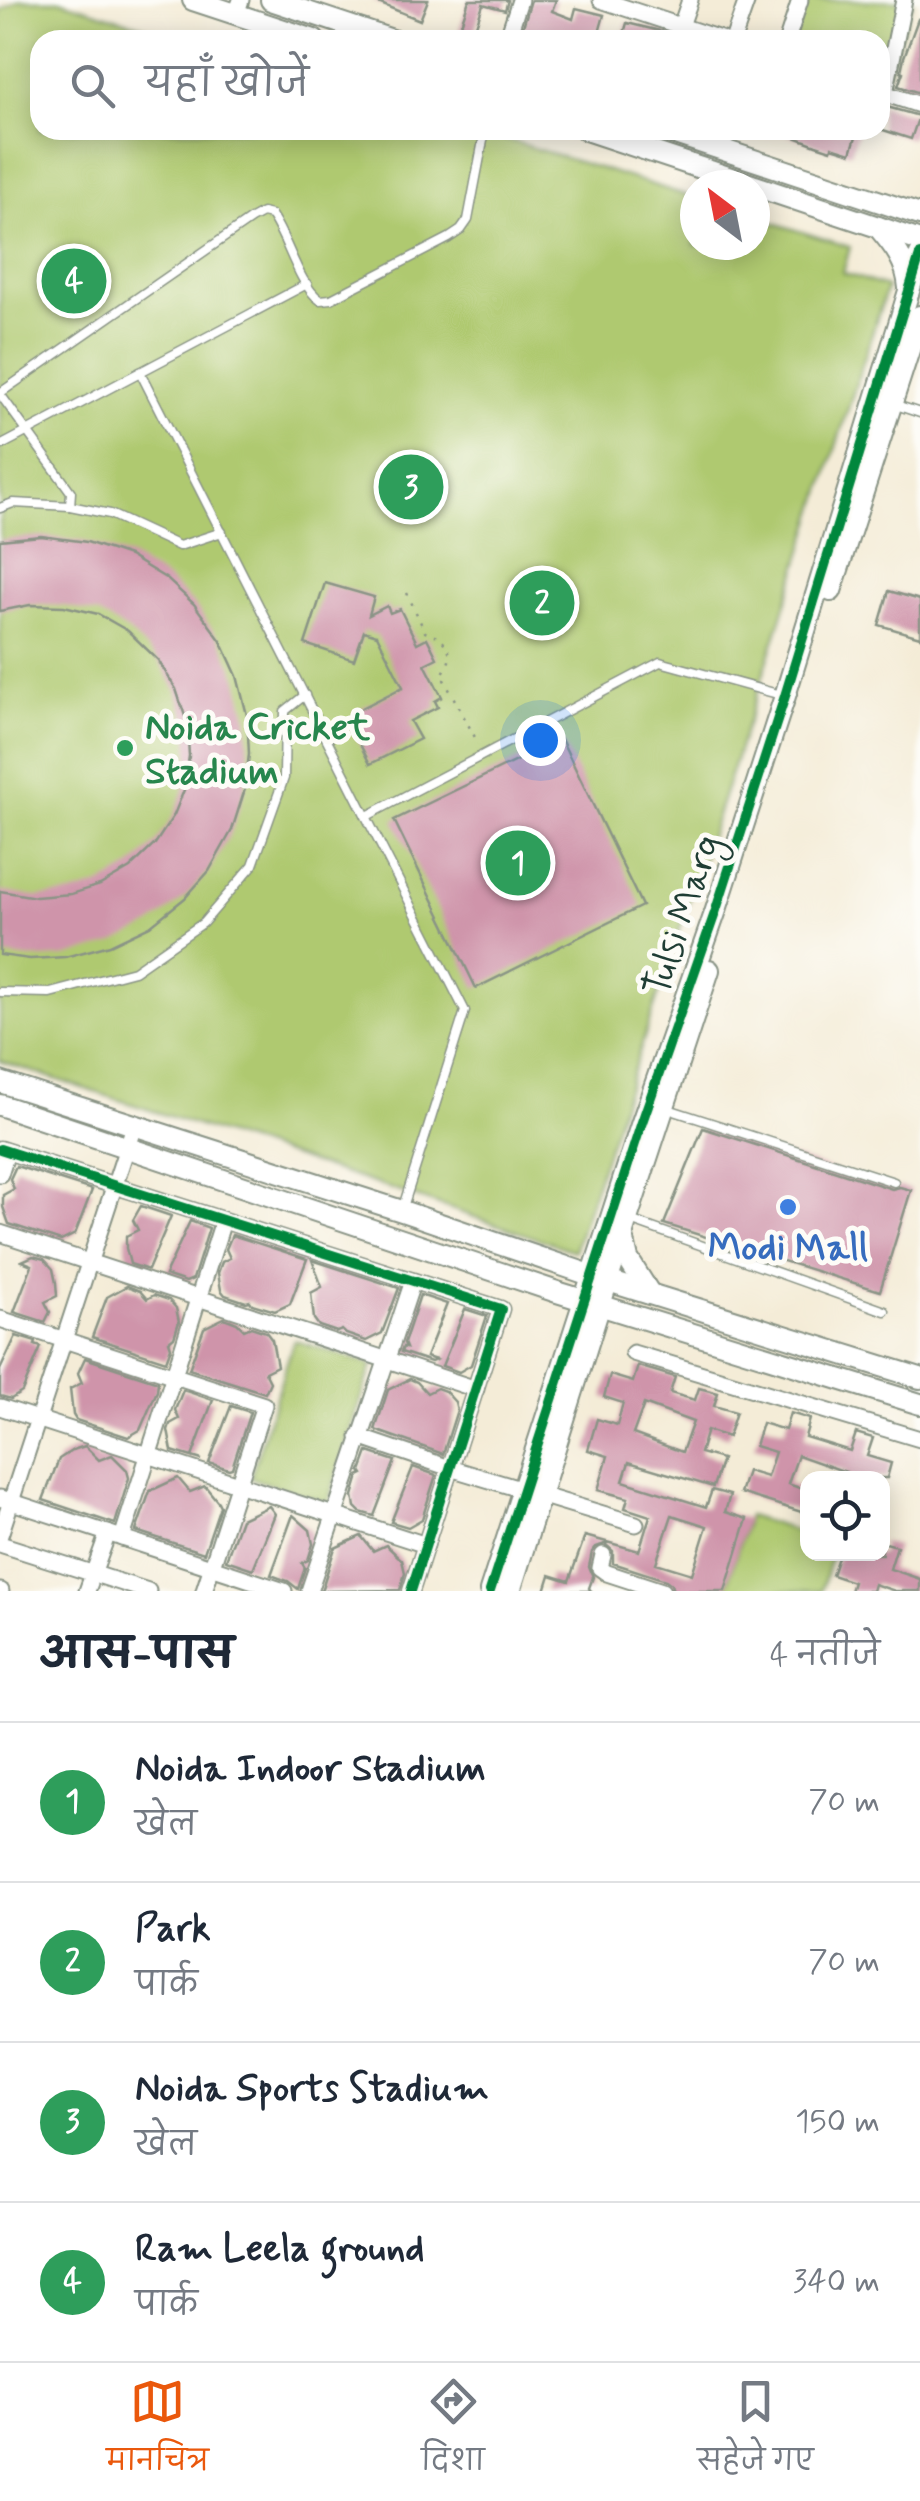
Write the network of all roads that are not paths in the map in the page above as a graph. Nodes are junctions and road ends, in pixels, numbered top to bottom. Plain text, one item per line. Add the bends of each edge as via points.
1 (193, 0) edge
2 (272, 0) edge
3 (520, 0) edge
4 (601, 0) edge
5 (690, 0) edge
6 (746, 0) edge
7 (800, 0) edge
8 (904, 0) edge
9 (239, 7) edge
10 (681, 26) junction
11 (291, 30) edge
12 (362, 30) edge
13 (510, 30) edge
14 (693, 30) edge
15 (737, 30) edge
16 (790, 30) edge
17 (890, 62) edge
18 (890, 95) edge
19 (920, 104) edge
20 (484, 140) edge
21 (616, 140) edge
22 (693, 140) edge
23 (706, 170) edge
24 (770, 191) edge
25 (920, 215) edge
26 (878, 227) junction
27 (920, 241) edge
28 (920, 255) edge
29 (307, 284) junction
30 (909, 290) junction
31 (920, 316) edge
32 (140, 372) junction
33 (0, 394) edge
34 (892, 404) junction
35 (920, 413) edge
36 (27, 432) junction
37 (0, 446) edge
38 (70, 506) junction
39 (0, 508) edge
40 (222, 532) junction
41 (305, 695) junction
42 (790, 698) junction
43 (366, 816) junction
44 (0, 992) edge
45 (0, 1082) edge
46 (0, 1105) edge
47 (663, 1107) junction
48 (134, 1126) junction
49 (127, 1148) junction
50 (4, 1150) edge
51 (0, 1174) edge
52 (894, 1182) dead end
53 (114, 1186) junction
54 (402, 1211) junction
55 (223, 1221) junction
56 (625, 1226) junction
57 (0, 1233) edge
58 (90, 1262) junction
59 (600, 1278) junction
60 (412, 1281) junction
61 (650, 1294) junction
62 (198, 1298) junction
63 (593, 1302) junction
64 (885, 1311) dead end
65 (0, 1319) edge
66 (64, 1340) junction
67 (633, 1353) dead end
68 (386, 1360) junction
69 (174, 1376) junction
70 (920, 1378) edge
71 (476, 1389) junction
72 (920, 1404) edge
73 (0, 1407) edge
74 (38, 1420) junction
75 (359, 1437) junction
76 (920, 1439) edge
77 (149, 1456) junction
78 (450, 1468) junction
79 (238, 1486) junction
80 (532, 1494) junction
81 (6, 1500) edge
82 (334, 1515) junction
83 (636, 1524) dead end
84 (0, 1535) edge
85 (115, 1536) junction
86 (0, 1544) edge
87 (426, 1545) junction
88 (603, 1555) dead end
89 (212, 1568) junction
90 (90, 1583) edge
91 (148, 1591) edge
92 (204, 1591) edge
93 (284, 1591) edge
94 (309, 1591) edge
95 (411, 1591) edge
96 (490, 1591) edge
97 (510, 1591) edge
98 (662, 1591) edge

1 - 9 street
2 - 12 street
3 - 13 street
4 - 10 street
5 - 10 street
6 - 15 street
7 - 16 street
8 - 17 street
9 - 11 street
10 - 14 street
18 - 19 street
20 - 29 lane via 461,230 332,299 320,300
21 - 23 street
22 - 25 street
24 - 26 street
26 - 27 street
26 - 30 street via 900,254
28 - 30 street, Tulsi Marg
29 - 32 lane
29 - 33 lane via 278,224 262,213
30 - 42 street, Tulsi Marg
31 - 34 street, Tulsi Marg
32 - 36 lane
32 - 40 lane
33 - 36 lane
34 - 35 lane
34 - 42 street, Tulsi Marg
36 - 37 lane
36 - 38 lane via 71,492
38 - 39 lane
38 - 40 lane via 110,514 179,546
40 - 41 lane
41 - 43 lane
41 - 44 lane via 284,710 284,778 253,864 203,923 134,971 50,993
42 - 43 lane via 660,662
42 - 47 street, Tulsi Marg
42 - 59 street, Tulsi Marg via 640,1124
43 - 54 lane via 465,1010
45 - 48 street
46 - 49 street
47 - 52 lane
47 - 56 street, Tulsi Marg
48 - 49 street
48 - 54 street
49 - 53 street
49 - 63 street
50 - 51 street
50 - 53 street
53 - 55 street
53 - 58 street
54 - 59 street
55 - 60 street
55 - 62 street
56 - 59 street, Tulsi Marg
56 - 61 street via 628,1259
56 - 64 lane
57 - 58 street
58 - 62 street
58 - 66 street
59 - 61 street
59 - 63 street, Tulsi Marg
60 - 68 street
60 - 71 street via 501,1309
61 - 70 street
62 - 68 street
62 - 69 street
63 - 72 street
63 - 80 street, Tulsi Marg
65 - 66 street
66 - 69 street
66 - 74 street
67 - 76 street
68 - 71 street
68 - 75 street
69 - 77 street
69 - 79 street via 264,1405
71 - 78 street
73 - 74 street
74 - 77 street
74 - 81 street
75 - 78 street
75 - 82 street
77 - 79 street
77 - 85 street
78 - 80 street
78 - 87 street
79 - 82 street
79 - 89 street
80 - 83 street
80 - 96 street, Tulsi Marg
80 - 97 street, Tulsi Marg
81 - 84 street
81 - 85 street
82 - 87 street
82 - 94 street
85 - 89 street
85 - 90 street
86 - 90 street
87 - 95 street
88 - 98 street via 600,1568 606,1573
89 - 92 street
89 - 93 street
90 - 91 street

